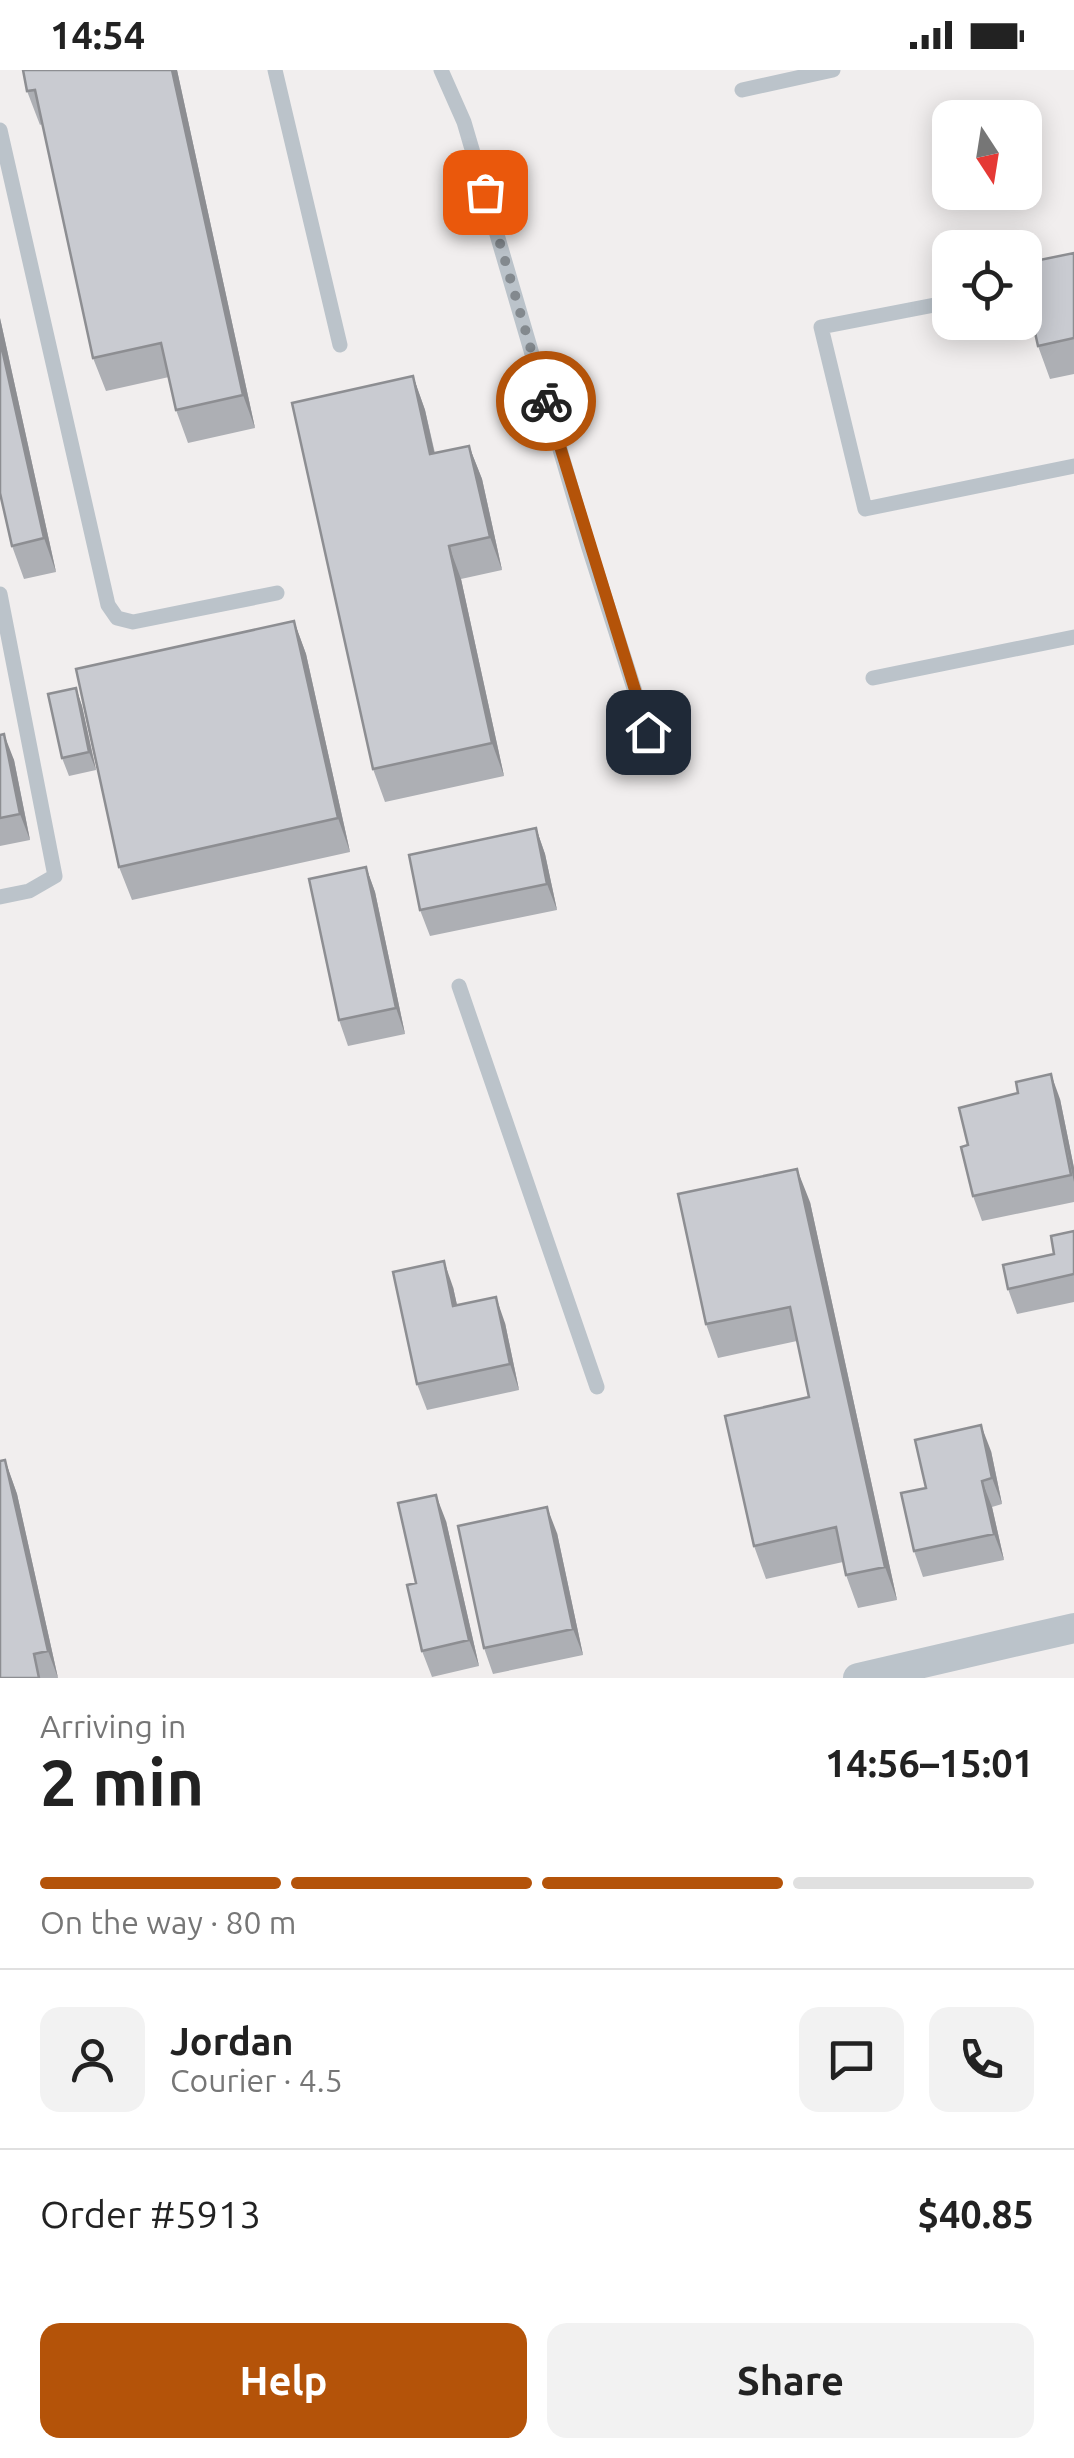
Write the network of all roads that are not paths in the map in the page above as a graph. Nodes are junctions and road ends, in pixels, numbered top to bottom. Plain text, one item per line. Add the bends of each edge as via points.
1 (275, 70) edge
2 (441, 70) edge
3 (833, 70) edge
4 (742, 90) dead end
5 (0, 130) edge
6 (932, 306) edge
7 (340, 346) dead end
8 (1074, 466) edge
9 (277, 593) dead end
10 (0, 594) edge
11 (1074, 637) edge
12 (874, 678) dead end
13 (648, 732) dead end
14 (0, 897) edge
15 (459, 986) dead end
16 (597, 1387) dead end
17 (1074, 1628) edge
18 (858, 1678) edge

1 - 7 lane
2 - 13 lane via 464,122
3 - 4 lane
5 - 9 lane via 108,605 118,618 133,622
6 - 8 lane via 821,328 865,509
10 - 14 lane via 54,876 29,892
11 - 12 lane
15 - 16 lane
17 - 18 street

